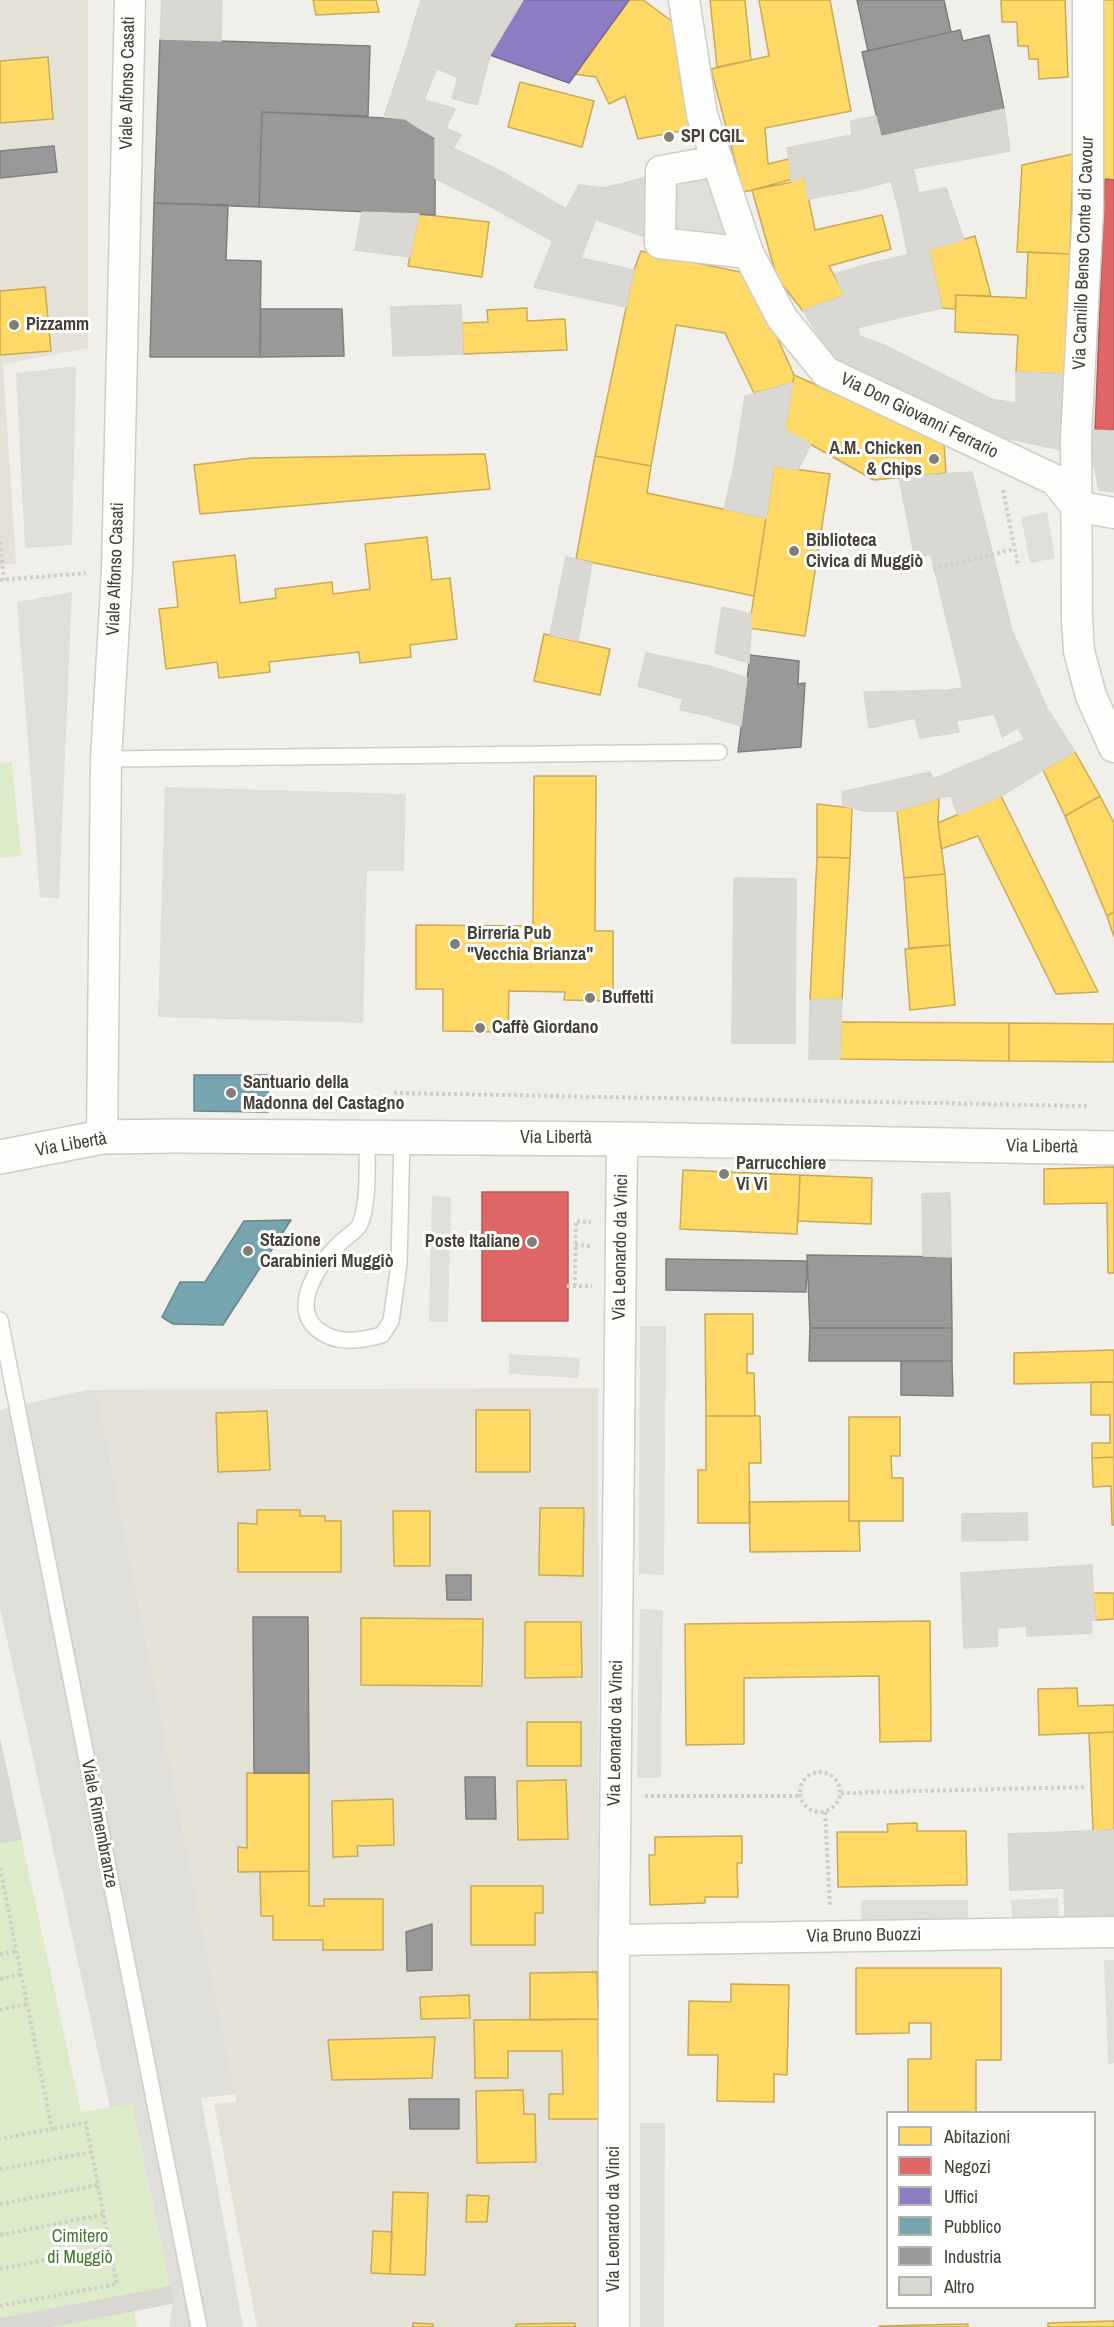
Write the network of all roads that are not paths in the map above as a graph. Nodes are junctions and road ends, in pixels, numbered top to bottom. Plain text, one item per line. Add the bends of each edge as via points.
1 (130, 0) edge
2 (684, 0) edge
3 (1088, 0) edge
4 (718, 161) junction
5 (748, 253) junction
6 (1076, 506) junction
7 (1114, 513) edge
8 (1113, 744) edge
9 (719, 752) dead end
10 (106, 759) junction
11 (102, 1137) junction
12 (367, 1137) junction
13 (402, 1138) junction
14 (622, 1139) junction
15 (1114, 1148) edge
16 (0, 1157) edge
17 (0, 1320) edge
18 (1114, 1932) edge
19 (614, 1940) junction
20 (199, 2327) edge
21 (614, 2327) edge

1 - 10 street, Viale Alfonso Casati via 117,571
2 - 4 street, Via Don Giovanni Ferrario via 702,115
3 - 6 street, Via Camillo Benso Conte di Cavour via 1088,209
4 - 5 street, Via Don Giovanni Ferrario
4 - 5 street via 661,171 660,243
5 - 6 street, Via Don Giovanni Ferrario via 782,318 826,372 1055,480
6 - 7 street
6 - 8 street, Via Camillo Benso Conte di Cavour via 1080,651 1091,696
9 - 10 lane
10 - 11 street, Viale Alfonso Casati
11 - 12 street, Via Libertà
11 - 16 street, Via Libertà
12 - 13 street, Via Libertà
12 - 13 lane via 367,1186 360,1225 317,1270 305,1301 311,1324 328,1338 358,1341 382,1335 392,1321 399,1264
13 - 14 street, Via Libertà
14 - 15 street, Via Libertà
14 - 19 street, Via Leonardo da Vinci
17 - 20 lane, Viale Rimembranze
18 - 19 street, Via Bruno Buozzi
19 - 21 street, Via Leonardo da Vinci

